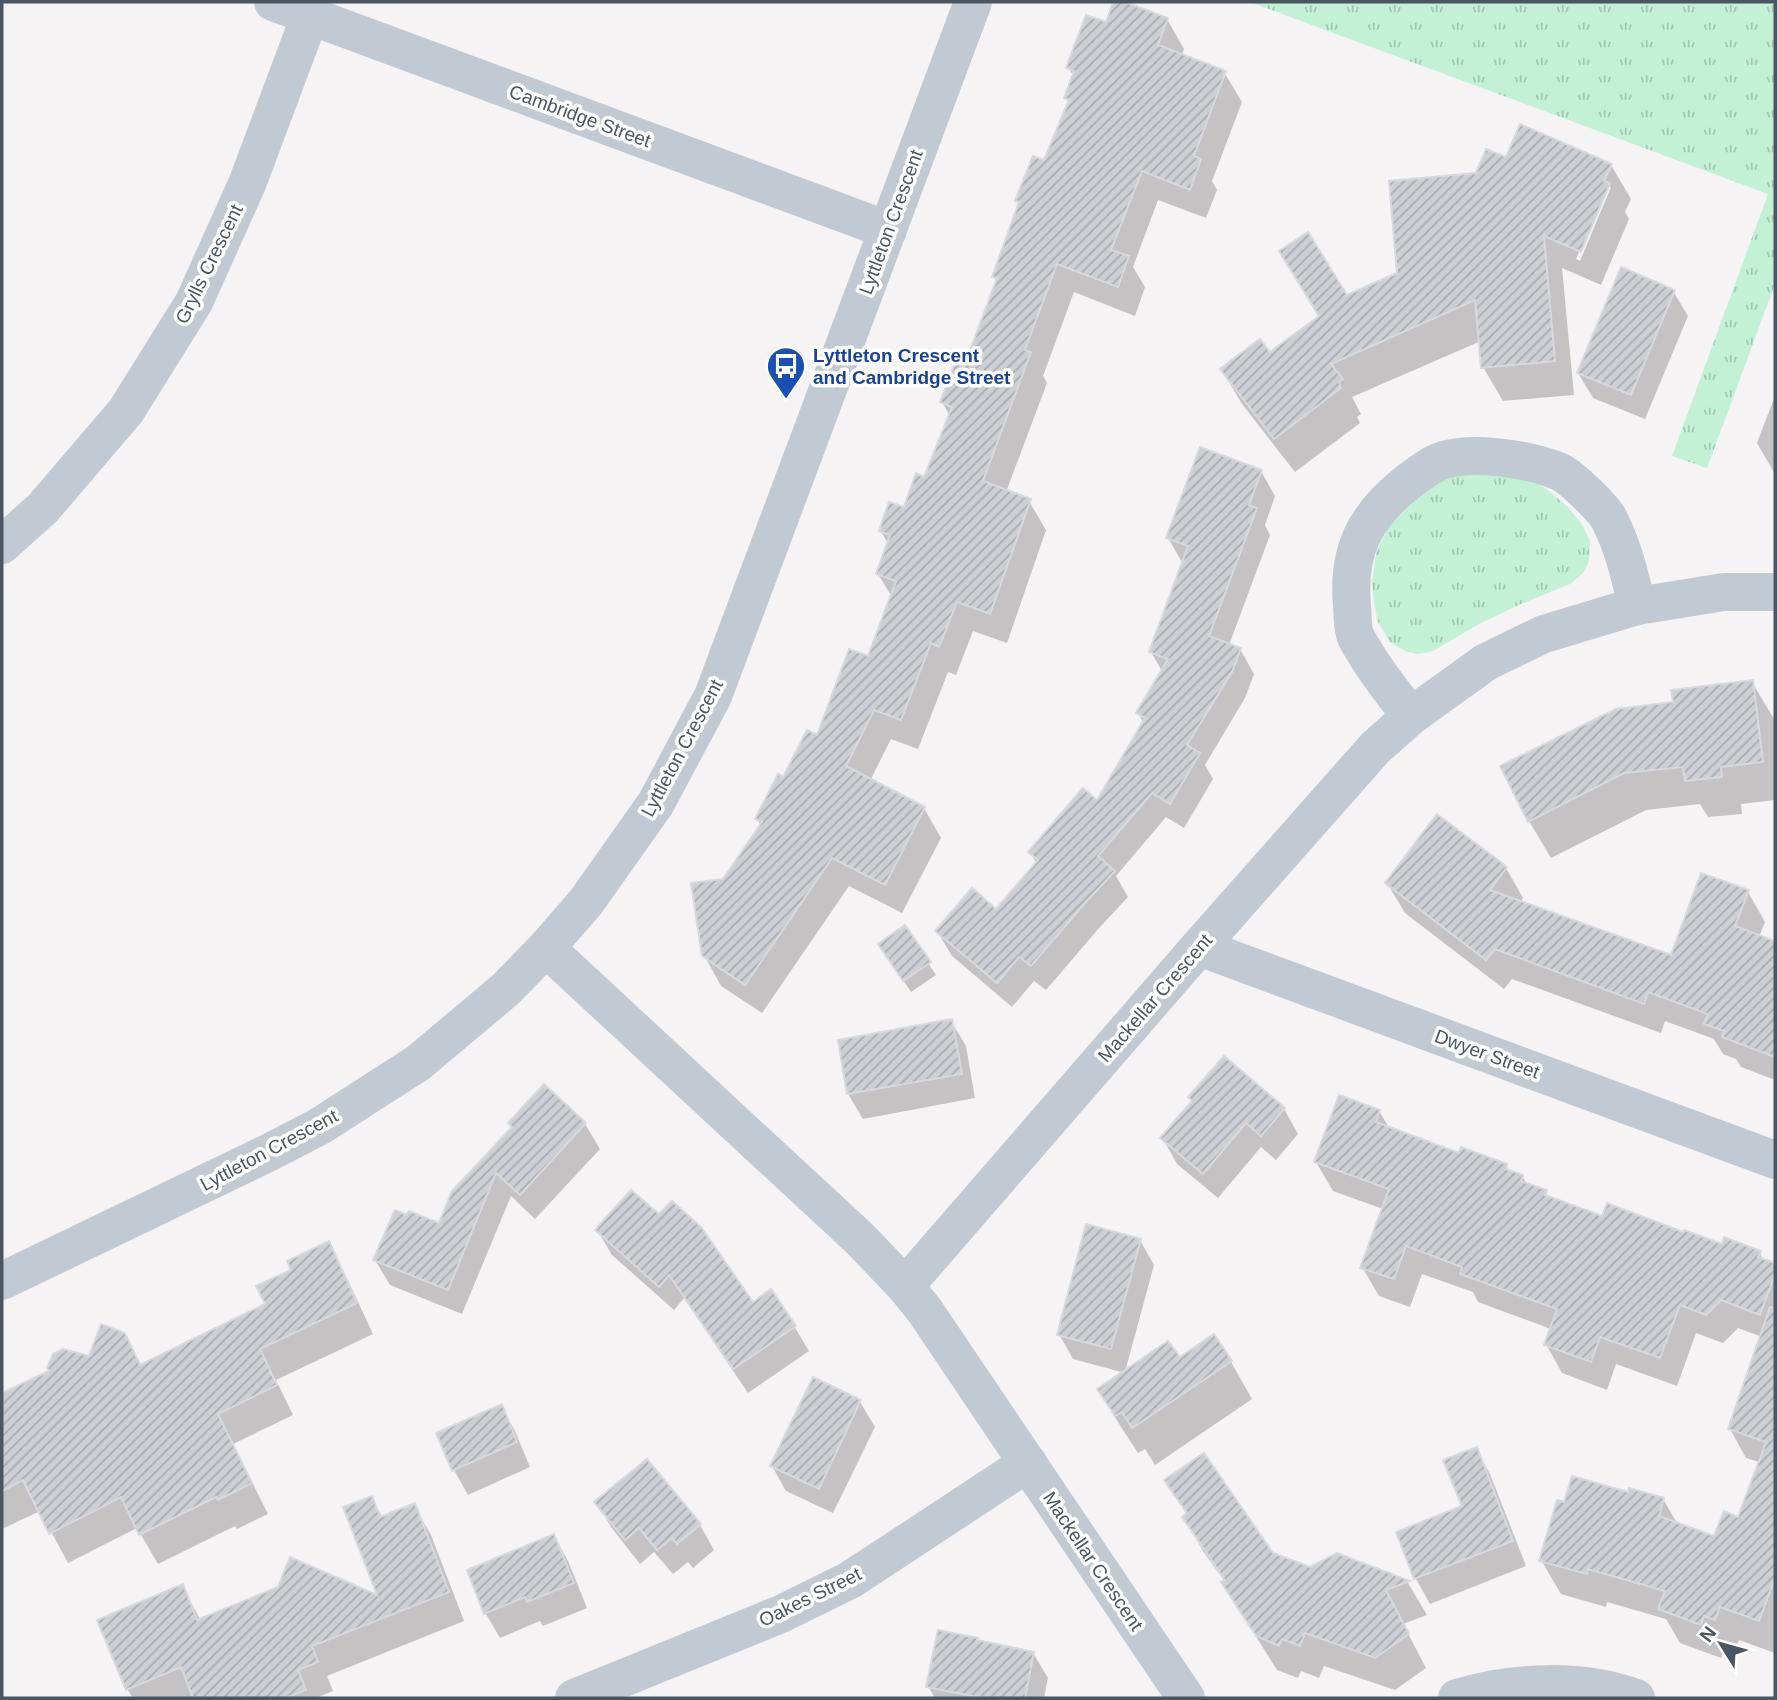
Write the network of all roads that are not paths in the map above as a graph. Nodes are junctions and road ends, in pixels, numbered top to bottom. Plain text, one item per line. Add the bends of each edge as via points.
1 (273, 2) edge
2 (972, 2) edge
3 (310, 16) junction
4 (888, 230) junction
5 (2, 545) edge
6 (1775, 592) edge
7 (1637, 606) junction
8 (1411, 716) junction
9 (1199, 947) junction
10 (546, 948) junction
11 (1775, 1160) edge
12 (2, 1280) edge
13 (905, 1286) junction
14 (1028, 1463) junction
15 (573, 1698) edge
16 (1186, 1698) edge
17 (1457, 1698) edge
18 (1636, 1698) edge

1 - 3 street, Cambridge Street
2 - 4 street, Lyttleton Crescent
3 - 4 street, Cambridge Street
3 - 5 street, Grylls Crescent via 247,184 194,302 126,411 43,509
4 - 10 street, Lyttleton Crescent via 713,696 656,803 586,902
6 - 7 street, Mackellar Crescent via 1724,592
7 - 8 street, Mackellar Crescent via 1544,634 1486,662
7 - 8 street via 1608,517 1562,472 1502,457 1445,459 1427,467 1381,507 1360,537 1350,587 1355,636
8 - 9 street, Mackellar Crescent via 1375,748
9 - 11 street, Dwyer Street
9 - 13 street, Mackellar Crescent
10 - 12 street, Lyttleton Crescent via 506,989 418,1063 320,1126
10 - 13 street, Mackellar Crescent
13 - 14 street, Mackellar Crescent
14 - 15 street, Oakes Street via 850,1580 781,1614
14 - 16 street, Mackellar Crescent
17 - 18 street via 1546,1683 1615,1690

